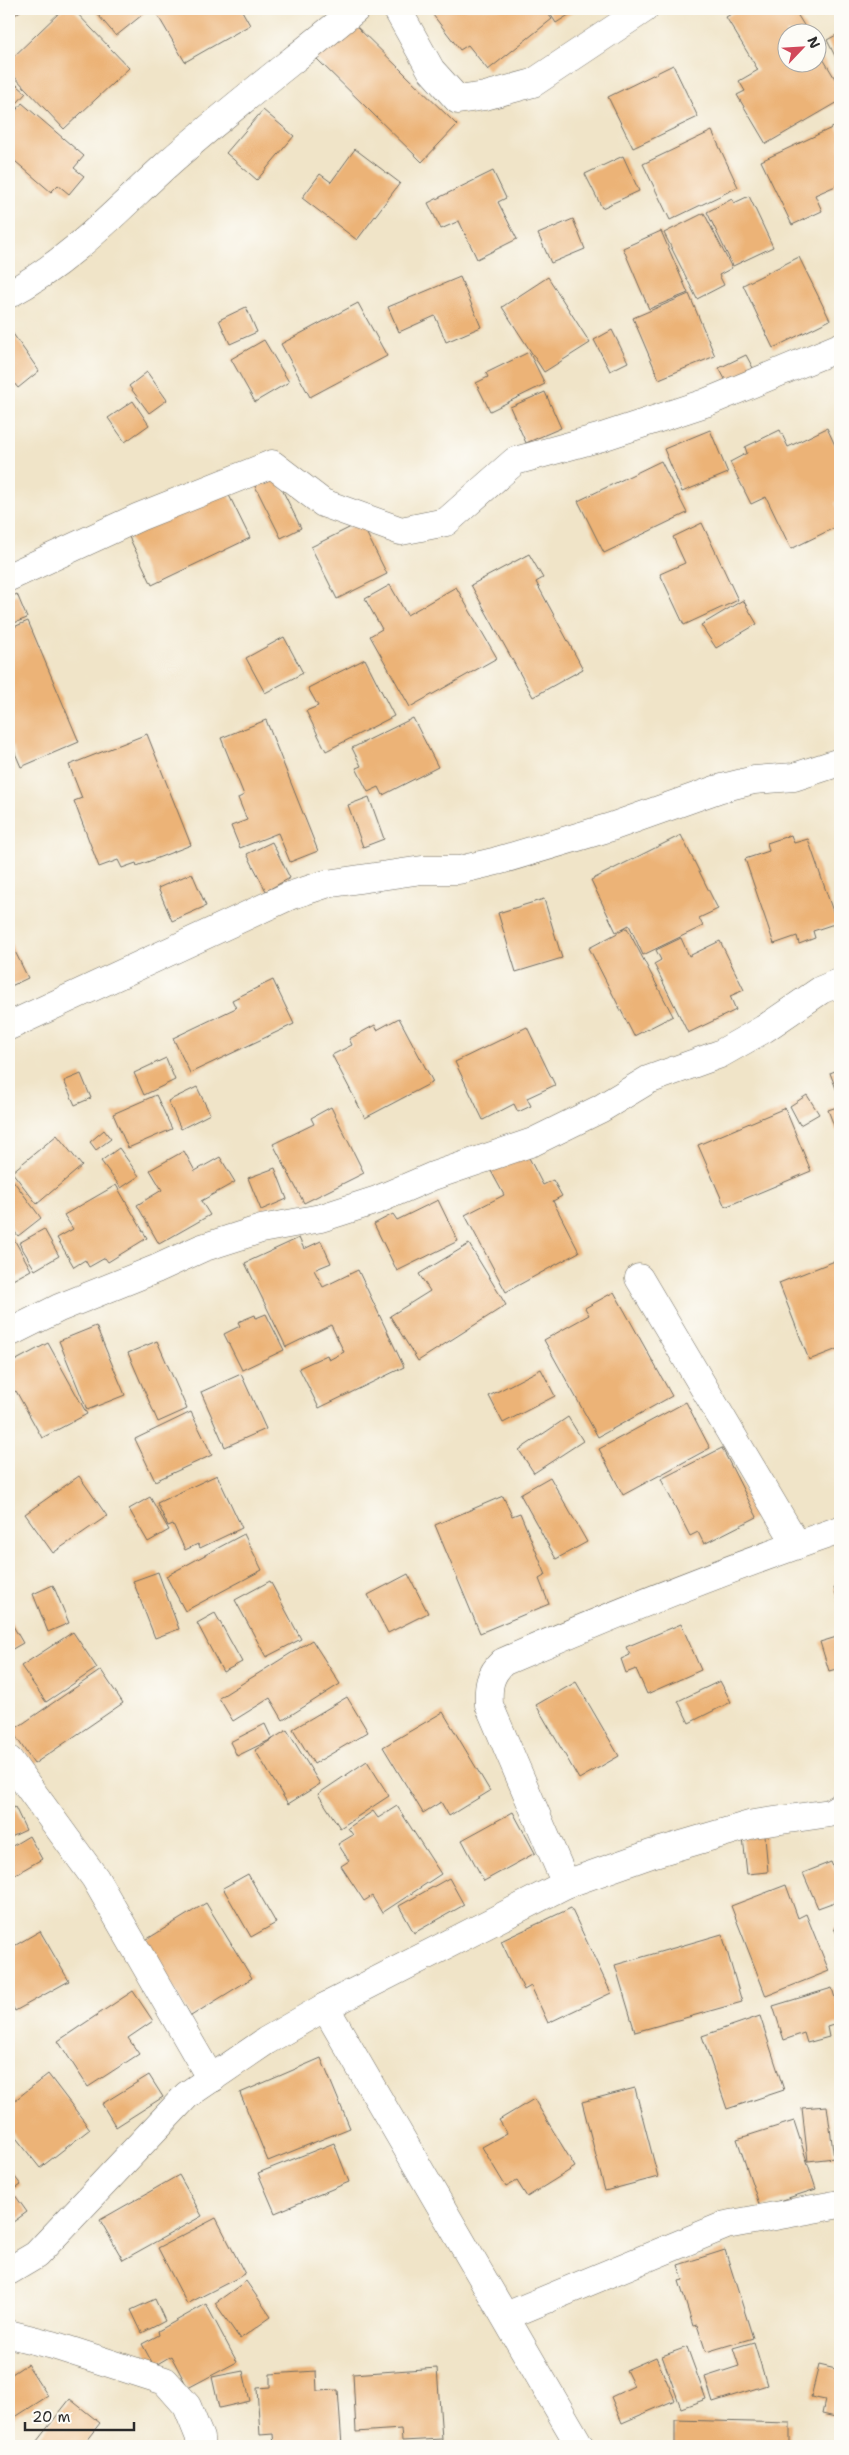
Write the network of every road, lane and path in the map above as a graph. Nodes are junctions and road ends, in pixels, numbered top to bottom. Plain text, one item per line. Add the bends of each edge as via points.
1 (356, 9) edge
2 (397, 9) edge
3 (644, 9) edge
4 (9, 294) edge
5 (840, 347) edge
6 (9, 577) edge
7 (840, 762) edge
8 (840, 982) edge
9 (9, 1026) edge
10 (639, 1278) dead end
11 (9, 1333) edge
12 (840, 1530) edge
13 (796, 1545) junction
14 (9, 1760) edge
15 (840, 1808) edge
16 (566, 1884) junction
17 (325, 2007) junction
18 (213, 2078) junction
19 (840, 2204) edge
20 (9, 2271) edge
21 (506, 2316) junction
22 (9, 2334) edge
23 (200, 2446) edge
24 (580, 2446) edge

1 - 4 street via 164,167 81,246 32,282
2 - 3 street via 431,70 458,100 533,83
5 - 6 street via 705,403 515,461 446,522 401,531 323,504 272,464 139,517
7 - 9 street via 794,777 754,780 718,789 602,830 459,870 422,870 326,884 289,896
8 - 11 street via 821,990 720,1054 648,1080 600,1109 533,1142 330,1215 261,1229 202,1248 59,1308
10 - 13 street
12 - 13 street
13 - 16 street via 565,1635 503,1662 493,1671 488,1686 489,1705
14 - 18 street via 95,1878
15 - 16 street via 830,1813 753,1824 651,1854
16 - 17 street
17 - 18 street via 266,2041
17 - 21 street
18 - 20 street via 187,2096 36,2255
19 - 21 street via 726,2225
21 - 24 street
22 - 23 street via 165,2381 187,2406

